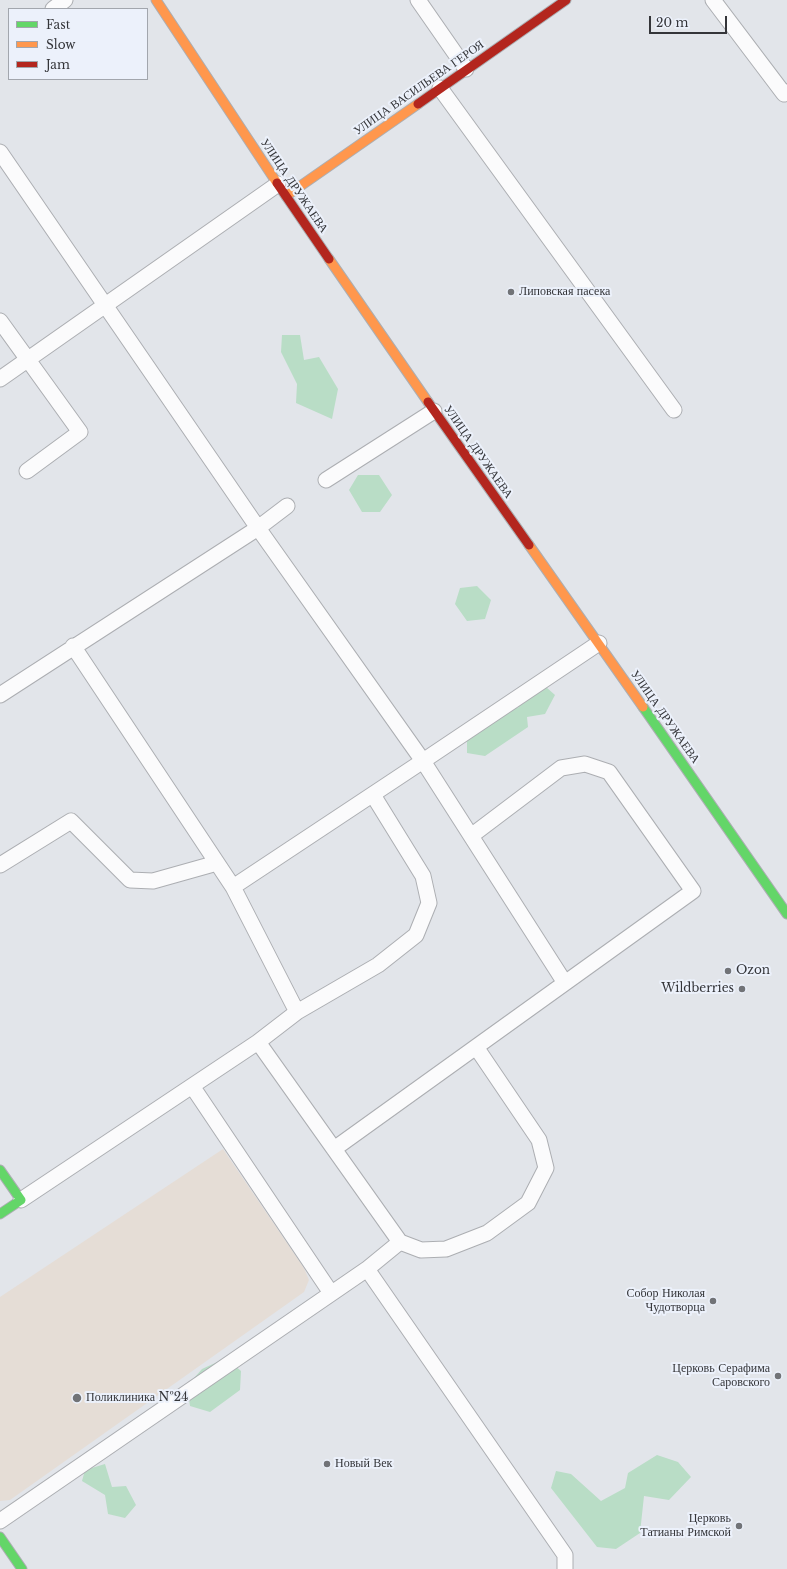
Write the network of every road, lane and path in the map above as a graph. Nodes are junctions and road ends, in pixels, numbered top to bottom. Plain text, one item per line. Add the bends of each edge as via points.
1 (66, 0) edge
2 (156, 0) edge
3 (418, 0) edge
4 (566, 0) edge
5 (713, 0) edge
6 (54, 8) edge
7 (466, 69) junction
8 (440, 88) junction
9 (787, 92) edge
10 (0, 152) edge
11 (278, 184) junction
12 (286, 196) junction
13 (105, 306) junction
14 (0, 321) edge
15 (29, 359) junction
16 (0, 379) edge
17 (674, 410) dead end
18 (434, 411) junction
19 (27, 471) dead end
20 (326, 480) dead end
21 (287, 506) dead end
22 (258, 528) junction
23 (599, 643) junction
24 (73, 646) junction
25 (0, 695) edge
26 (423, 762) junction
27 (373, 795) junction
28 (471, 836) junction
29 (217, 863) junction
30 (0, 865) edge
31 (233, 887) junction
32 (787, 914) edge
33 (565, 983) junction
34 (297, 1012) junction
35 (258, 1042) junction
36 (476, 1047) junction
37 (192, 1086) junction
38 (334, 1149) junction
39 (0, 1170) edge
40 (21, 1200) junction
41 (0, 1214) edge
42 (400, 1242) junction
43 (367, 1269) junction
44 (331, 1293) junction
45 (0, 1522) edge
46 (0, 1537) edge
47 (22, 1569) edge
48 (565, 1569) edge

1 - 6 lane
2 - 11 street, УЛИЦА ДРУЖАЕВА
3 - 7 lane
4 - 7 street, УЛИЦА ВАСИЛЬЕВА ГЕРОЯ
5 - 9 lane via 784,94
7 - 8 street, УЛИЦА ВАСИЛЬЕВА ГЕРОЯ
8 - 12 street, УЛИЦА ВАСИЛЬЕВА ГЕРОЯ
8 - 17 lane
10 - 13 lane
11 - 12 street, УЛИЦА ДРУЖАЕВА
11 - 13 lane
12 - 18 street, УЛИЦА ДРУЖАЕВА
13 - 15 lane
13 - 22 lane
14 - 15 lane
15 - 16 lane
15 - 19 lane via 80,432
18 - 20 lane
18 - 23 street, УЛИЦА ДРУЖАЕВА
21 - 22 lane
22 - 24 lane
22 - 26 lane
23 - 26 lane
23 - 32 street, УЛИЦА ДРУЖАЕВА
24 - 25 lane
24 - 29 lane
26 - 27 lane
26 - 28 lane
27 - 31 lane
27 - 34 lane via 423,876 429,903 416,935 378,965
28 - 33 lane
28 - 33 lane via 562,768 585,764 609,772 693,891
29 - 30 lane via 153,881 130,880 71,821
29 - 31 lane
31 - 34 lane
33 - 36 lane
34 - 35 lane
35 - 37 lane
35 - 38 lane
36 - 38 lane
36 - 42 lane via 539,1140 546,1168 528,1203 487,1233 446,1249 421,1250
37 - 40 lane
37 - 44 lane
38 - 42 lane
39 - 40 street
40 - 41 street
42 - 43 lane
43 - 44 lane
43 - 48 lane via 565,1555
44 - 45 lane
46 - 47 street

